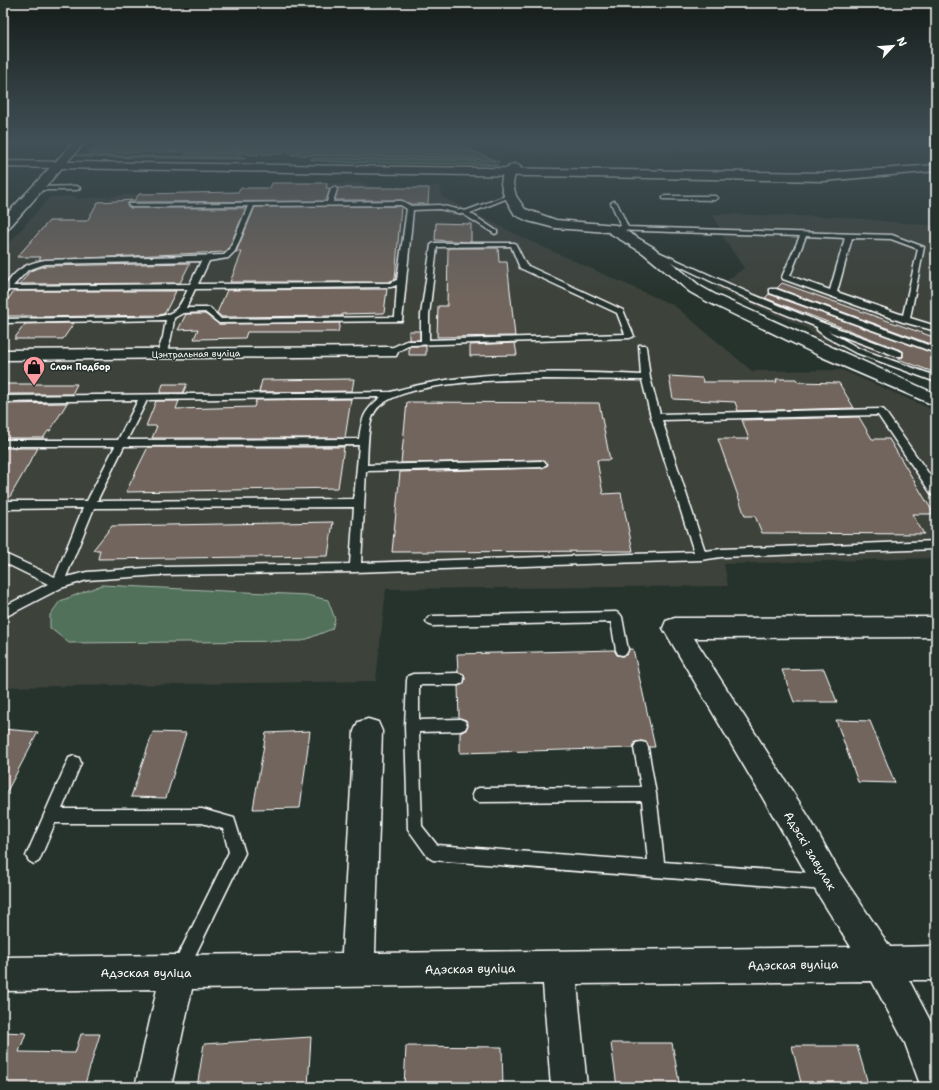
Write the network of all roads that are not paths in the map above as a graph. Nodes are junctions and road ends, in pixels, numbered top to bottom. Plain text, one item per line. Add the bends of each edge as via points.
1 (33, 194) edge
2 (332, 194) edge
3 (510, 196) joint
4 (665, 198) dead end
5 (715, 198) dead end
6 (614, 202) dead end
7 (252, 204) junction
8 (329, 204) junction
9 (132, 205) dead end
10 (410, 208) junction
11 (465, 213) junction
12 (3, 226) edge
13 (611, 228) junction
14 (626, 229) junction
15 (495, 232) dead end
16 (804, 234) junction
17 (849, 235) junction
18 (648, 250) junction
19 (206, 259) junction
20 (401, 280) junction
21 (194, 286) junction
22 (5, 291) edge
23 (773, 291) dead end
24 (833, 294) junction
25 (181, 311) junction
26 (170, 317) junction
27 (3, 320) edge
28 (906, 320) junction
29 (817, 324) junction
30 (936, 329) edge
31 (425, 343) junction
32 (642, 347) dead end
33 (936, 351) edge
34 (390, 352) joint
35 (161, 354) junction
36 (899, 354) dead end
37 (3, 355) edge
38 (646, 378) junction
39 (936, 379) edge
40 (391, 394) junction
41 (144, 397) junction
42 (3, 399) edge
43 (936, 401) edge
44 (656, 417) junction
45 (364, 442) junction
46 (3, 443) edge
47 (121, 443) junction
48 (542, 464) dead end
49 (362, 468) junction
50 (936, 492) edge
51 (359, 503) junction
52 (3, 505) edge
53 (90, 505) junction
54 (936, 545) edge
55 (701, 556) junction
56 (3, 557) edge
57 (355, 568) junction
58 (58, 584) junction
59 (3, 613) edge
60 (432, 621) dead end
61 (936, 627) edge
62 (622, 650) dead end
63 (458, 679) dead end
64 (460, 725) dead end
65 (412, 726) junction
66 (368, 731) dead end
67 (641, 748) dead end
68 (74, 763) dead end
69 (649, 794) junction
70 (479, 795) dead end
71 (52, 816) junction
72 (34, 856) dead end
73 (657, 869) junction
74 (828, 882) junction
75 (881, 963) junction
76 (936, 963) edge
77 (558, 968) junction
78 (358, 970) junction
79 (178, 973) junction
80 (3, 974) edge
81 (936, 1078) edge
82 (153, 1087) edge
83 (569, 1087) edge

1 - 12 street
2 - 8 lane
3 - 11 lane
3 - 13 street via 520,212 533,218 570,227
4 - 5 lane
6 - 14 lane
7 - 8 lane
7 - 9 lane
7 - 19 lane via 233,250 226,256
8 - 10 lane via 402,203
10 - 11 lane via 438,207
10 - 20 lane
11 - 15 lane
13 - 14 lane
13 - 18 street
14 - 16 lane
16 - 17 lane
16 - 24 lane via 786,277
17 - 24 lane
17 - 28 lane via 892,237 922,248
18 - 29 lane
18 - 43 street via 695,289 711,298
19 - 21 lane
19 - 22 lane via 30,264 21,270
20 - 21 lane via 391,285
20 - 25 lane via 399,320 219,320 207,310
21 - 22 lane
21 - 25 lane
23 - 33 lane
24 - 28 lane
25 - 26 lane
26 - 27 lane
26 - 35 lane via 168,337
28 - 30 lane
29 - 36 lane
29 - 39 lane via 826,334 847,346
31 - 31 lane via 568,340 630,336 620,312 523,266 513,244 434,245 425,315
31 - 34 lane via 409,343
32 - 38 lane
34 - 35 street, Цэнтральная вуліца
35 - 37 street, Цэнтральная вуліца
38 - 40 lane via 505,378 442,382
38 - 44 lane
40 - 41 lane
40 - 45 lane via 378,400 371,409
41 - 42 lane
41 - 47 lane
44 - 50 lane via 882,412
44 - 55 lane
45 - 47 lane
45 - 49 lane
46 - 47 lane
47 - 53 lane
48 - 49 lane
49 - 51 lane
51 - 53 lane
51 - 57 lane
52 - 53 lane
53 - 58 lane
54 - 55 lane via 721,553
55 - 57 lane
56 - 58 lane
57 - 58 lane via 145,572 87,576
58 - 59 lane
60 - 62 lane via 616,617
61 - 74 street, Адэскі завулак via 675,628
63 - 65 lane via 413,680
64 - 65 lane
65 - 73 lane via 415,829 433,852
66 - 78 street
67 - 69 lane
68 - 71 lane
69 - 70 lane
69 - 73 lane
71 - 72 lane
71 - 79 lane via 202,816 229,823 237,853
73 - 74 lane
74 - 75 street, Адэскі завулак
75 - 76 street, Адэская вуліца
75 - 77 street, Адэская вуліца
75 - 81 street, Адэскі завулак via 919,1034
77 - 78 street, Адэская вуліца
77 - 83 street
78 - 79 street, Адэская вуліца
79 - 80 street, Адэская вуліца
79 - 82 street

